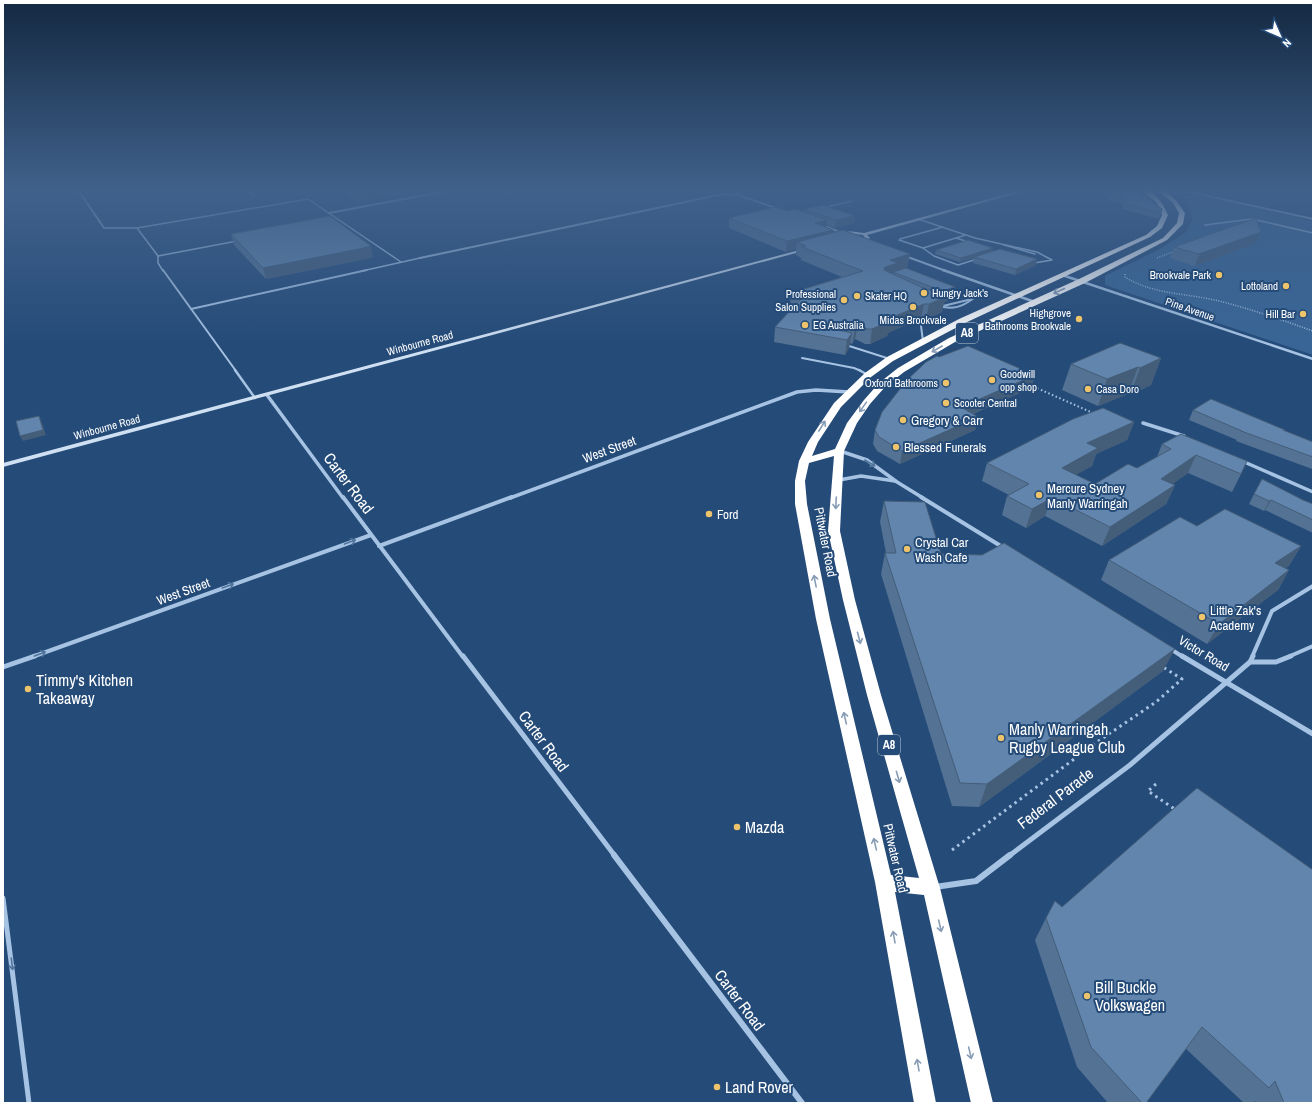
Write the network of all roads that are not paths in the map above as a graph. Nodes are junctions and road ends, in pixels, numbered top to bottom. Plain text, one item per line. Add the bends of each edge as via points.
1 (148, 242) edge
2 (232, 242) edge
3 (372, 242) edge
4 (498, 242) edge
5 (836, 242) edge
6 (851, 242) edge
7 (865, 242) edge
8 (904, 242) edge
9 (944, 242) edge
10 (967, 242) edge
11 (994, 242) edge
12 (1137, 242) edge
13 (1160, 242) edge
14 (831, 243) edge
15 (971, 243) edge
16 (810, 248) edge
17 (923, 248) junction
18 (900, 254) edge
19 (158, 256) junction
20 (420, 258) joint
21 (981, 258) edge
22 (401, 262) junction
23 (1033, 263) edge
24 (1061, 275) junction
25 (1082, 281) junction
26 (1015, 296) junction
27 (1035, 302) junction
28 (934, 304) edge
29 (941, 307) junction
30 (191, 309) junction
31 (921, 326) dead end
32 (923, 341) junction
33 (844, 344) edge
34 (802, 358) dead end
35 (890, 359) junction
36 (1313, 359) edge
37 (868, 375) junction
38 (849, 392) junction
39 (267, 395) junction
40 (255, 398) junction
41 (1144, 423) dead end
42 (1192, 440) edge
43 (839, 451) junction
44 (1235, 458) edge
45 (804, 461) junction
46 (3, 465) edge
47 (837, 481) junction
48 (897, 482) junction
49 (1313, 492) edge
50 (371, 535) junction
51 (380, 546) junction
52 (1009, 551) edge
53 (1313, 586) edge
54 (1165, 645) edge
55 (1313, 646) edge
56 (1250, 662) junction
57 (3, 667) edge
58 (1226, 682) junction
59 (1313, 734) edge
60 (884, 882) junction
61 (931, 888) junction
62 (3, 898) edge
63 (29, 1103) edge
64 (802, 1103) edge
65 (925, 1103) edge
66 (982, 1103) edge

1 - 19 lane
2 - 19 lane
3 - 22 lane
4 - 20 street
5 - 14 main road
6 - 7 main road
8 - 17 lane
9 - 17 lane
10 - 15 lane
11 - 23 lane via 1041,254 1052,260
12 - 24 highway, Pittwater Road / A8
13 - 25 highway, Pittwater Road / A8
16 - 39 main road, Winbourne Road
17 - 21 lane via 934,256 958,265
18 - 26 street
19 - 30 lane via 158,263
20 - 22 lane
22 - 30 lane
24 - 25 street, Pine Avenue
24 - 26 highway, Pittwater Road / A8
25 -> 27 highway, Pittwater Road / A8
25 - 36 street, Pine Avenue
26 - 27 street
26 - 32 highway, Pittwater Road / A8
27 -> 43 highway, Pittwater Road / A8 via 952,340 901,370 882,385 867,402 852,422
28 - 29 lane
29 - 29 lane via 951,306 974,298 953,310
30 - 40 lane
31 - 32 lane
32 - 35 highway, Pittwater Road / A8
33 - 35 lane
34 - 37 lane via 854,368
35 - 37 highway, Pittwater Road / A8
37 - 38 highway, Pittwater Road / A8
45 -> 38 highway, Pittwater Road / A8 via 827,418
38 - 51 street, West Street via 797,392
39 - 40 main road, Winbourne Road
39 - 50 street, Carter Road
40 - 46 main road, Winbourne Road
41 - 42 street
43 - 45 highway
43 - 47 highway, Pittwater Road / A8
43 -> 48 street via 867,460
44 - 49 street
60 -> 45 highway, Pittwater Road / A8 via 823,619 801,504 800,481
47 - 48 street via 852,475 860,475
47 -> 61 highway, Pittwater Road / A8 via 834,531 849,600
48 - 52 street
50 - 51 street, Carter Road
57 -> 50 street, West Street
51 - 64 street, Carter Road
53 - 56 street via 1272,611
54 - 58 street, Victor Road
55 - 56 street via 1276,662
56 - 58 street, Federal Parade
58 - 59 street, Victor Road
58 - 61 street, Federal Parade via 1130,765 976,881
60 - 61 highway, Federal Parade
65 -> 60 highway, Pittwater Road / A8
61 -> 66 highway, Pittwater Road / A8
62 -> 63 lane

